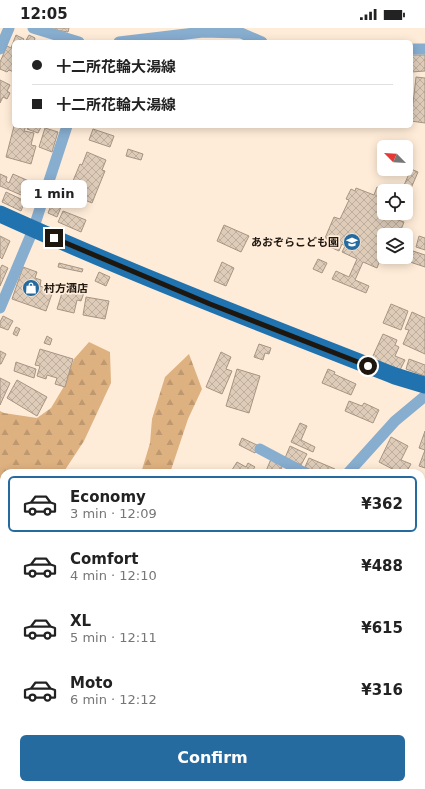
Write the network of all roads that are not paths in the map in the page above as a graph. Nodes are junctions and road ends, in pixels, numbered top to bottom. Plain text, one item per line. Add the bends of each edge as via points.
1 (9, 28) edge
2 (33, 28) edge
3 (72, 40) edge
4 (136, 40) edge
5 (257, 40) edge
6 (0, 49) edge
7 (413, 49) edge
8 (425, 49) edge
9 (66, 128) edge
10 (0, 214) edge
11 (34, 230) junction
12 (3, 294) edge
13 (0, 308) edge
14 (425, 385) edge
15 (425, 396) edge
16 (260, 449) dead end
17 (298, 469) edge
18 (352, 469) edge

1 - 6 street
2 - 3 street
4 - 5 street via 204,32 241,33
7 - 8 street
9 - 11 street
10 - 11 main road
11 - 12 street
11 - 14 main road via 210,304 395,376
12 - 13 street
15 - 18 street via 395,420
16 - 17 street

